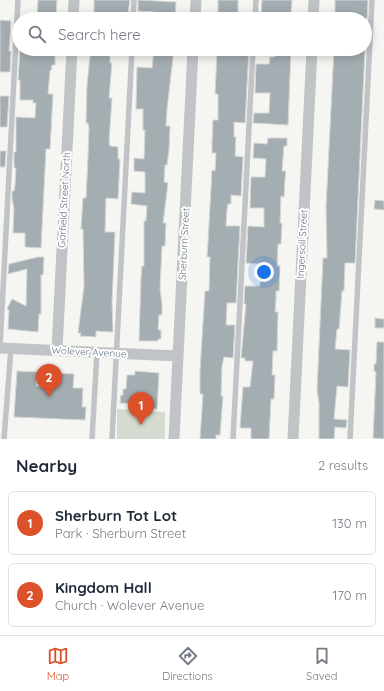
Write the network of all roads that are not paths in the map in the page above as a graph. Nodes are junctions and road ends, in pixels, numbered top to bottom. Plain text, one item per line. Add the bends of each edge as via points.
1 (18, 0) edge
2 (74, 0) edge
3 (134, 0) edge
4 (196, 0) edge
5 (256, 0) edge
6 (314, 0) edge
7 (372, 0) edge
8 (18, 12) edge
9 (73, 12) edge
10 (133, 12) edge
11 (195, 12) edge
12 (255, 12) edge
13 (313, 12) edge
14 (371, 12) edge
15 (16, 56) edge
16 (72, 56) edge
17 (132, 56) edge
18 (193, 56) edge
19 (253, 56) edge
20 (312, 56) edge
21 (369, 56) edge
22 (4, 348) edge
23 (57, 350) junction
24 (97, 352) junction
25 (116, 353) junction
26 (178, 356) junction
27 (4, 439) edge
28 (92, 439) edge
29 (112, 439) edge
30 (174, 439) edge
31 (233, 439) edge
32 (292, 439) edge
33 (350, 439) edge

1 - 8 lane
2 - 9 street
3 - 10 lane
4 - 11 street
5 - 12 lane
6 - 13 street
7 - 14 lane
15 - 22 lane
16 - 23 street, Garfield Street North
17 - 25 lane
18 - 26 street, Sherburn Street
19 - 31 lane
20 - 32 street, Ingersoll Street
21 - 33 lane
22 - 23 street, Wolever Avenue
22 - 27 lane
23 - 24 street, Wolever Avenue
24 - 25 street, Wolever Avenue
24 - 28 lane
25 - 26 street, Wolever Avenue
25 - 29 lane
26 - 30 street, Sherburn Street

